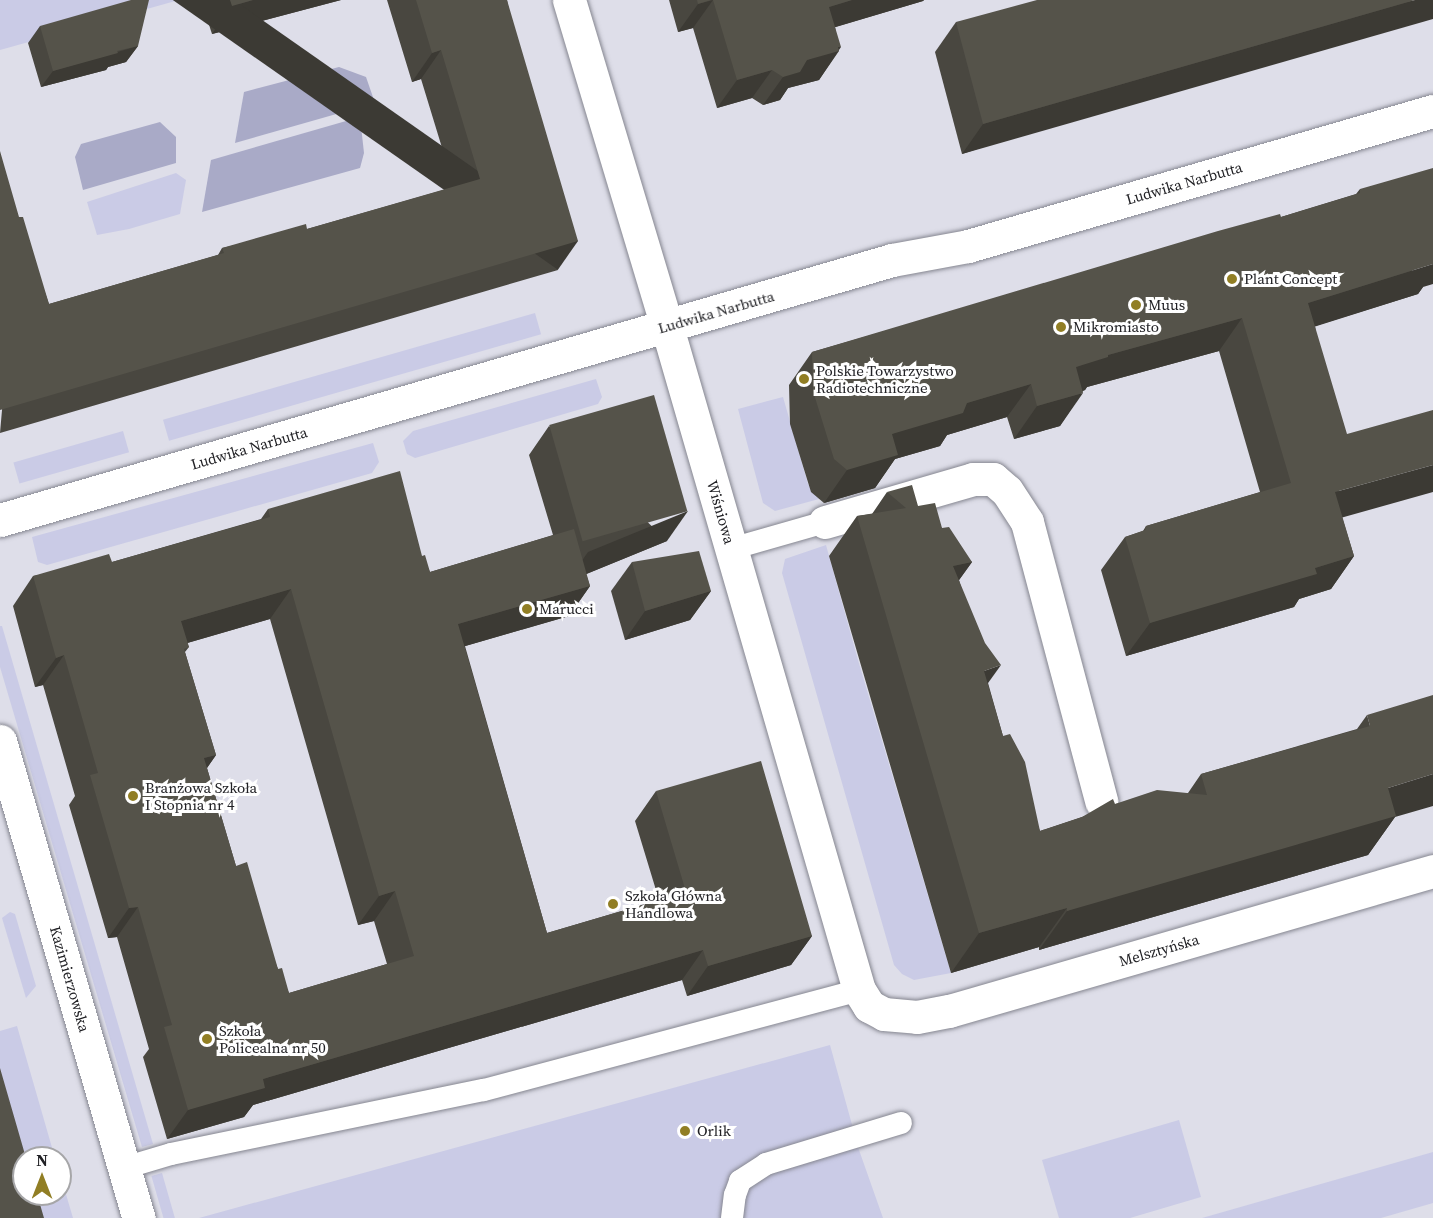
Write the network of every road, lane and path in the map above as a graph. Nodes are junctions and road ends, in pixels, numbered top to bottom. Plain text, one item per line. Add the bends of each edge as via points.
1 (569, 0) edge
2 (1433, 111) edge
3 (667, 327) junction
4 (0, 520) edge
5 (825, 522) joint
6 (731, 549) junction
7 (0, 741) edge
8 (1101, 801) dead end
9 (1433, 871) edge
10 (859, 990) junction
11 (884, 1014) joint
12 (901, 1123) dead end
13 (124, 1168) junction
14 (139, 1218) edge
15 (732, 1218) edge

1 - 3 street, Wiśniowa
2 - 3 street, Ludwika Narbutta via 968,246 892,260
3 - 4 street, Ludwika Narbutta
3 - 6 street, Wiśniowa
5 - 6 lane
5 - 8 street via 973,480 993,480 1007,491 1028,522
6 - 10 street, Wiśniowa
7 - 13 street, Kazimierzowska
9 - 11 street, Melsztyńska via 949,1011 917,1017
10 - 11 street, Wiśniowa via 869,1006
10 - 13 lane via 484,1090 171,1154
12 - 15 lane via 766,1164 740,1182
13 - 14 street, Kazimierzowska

